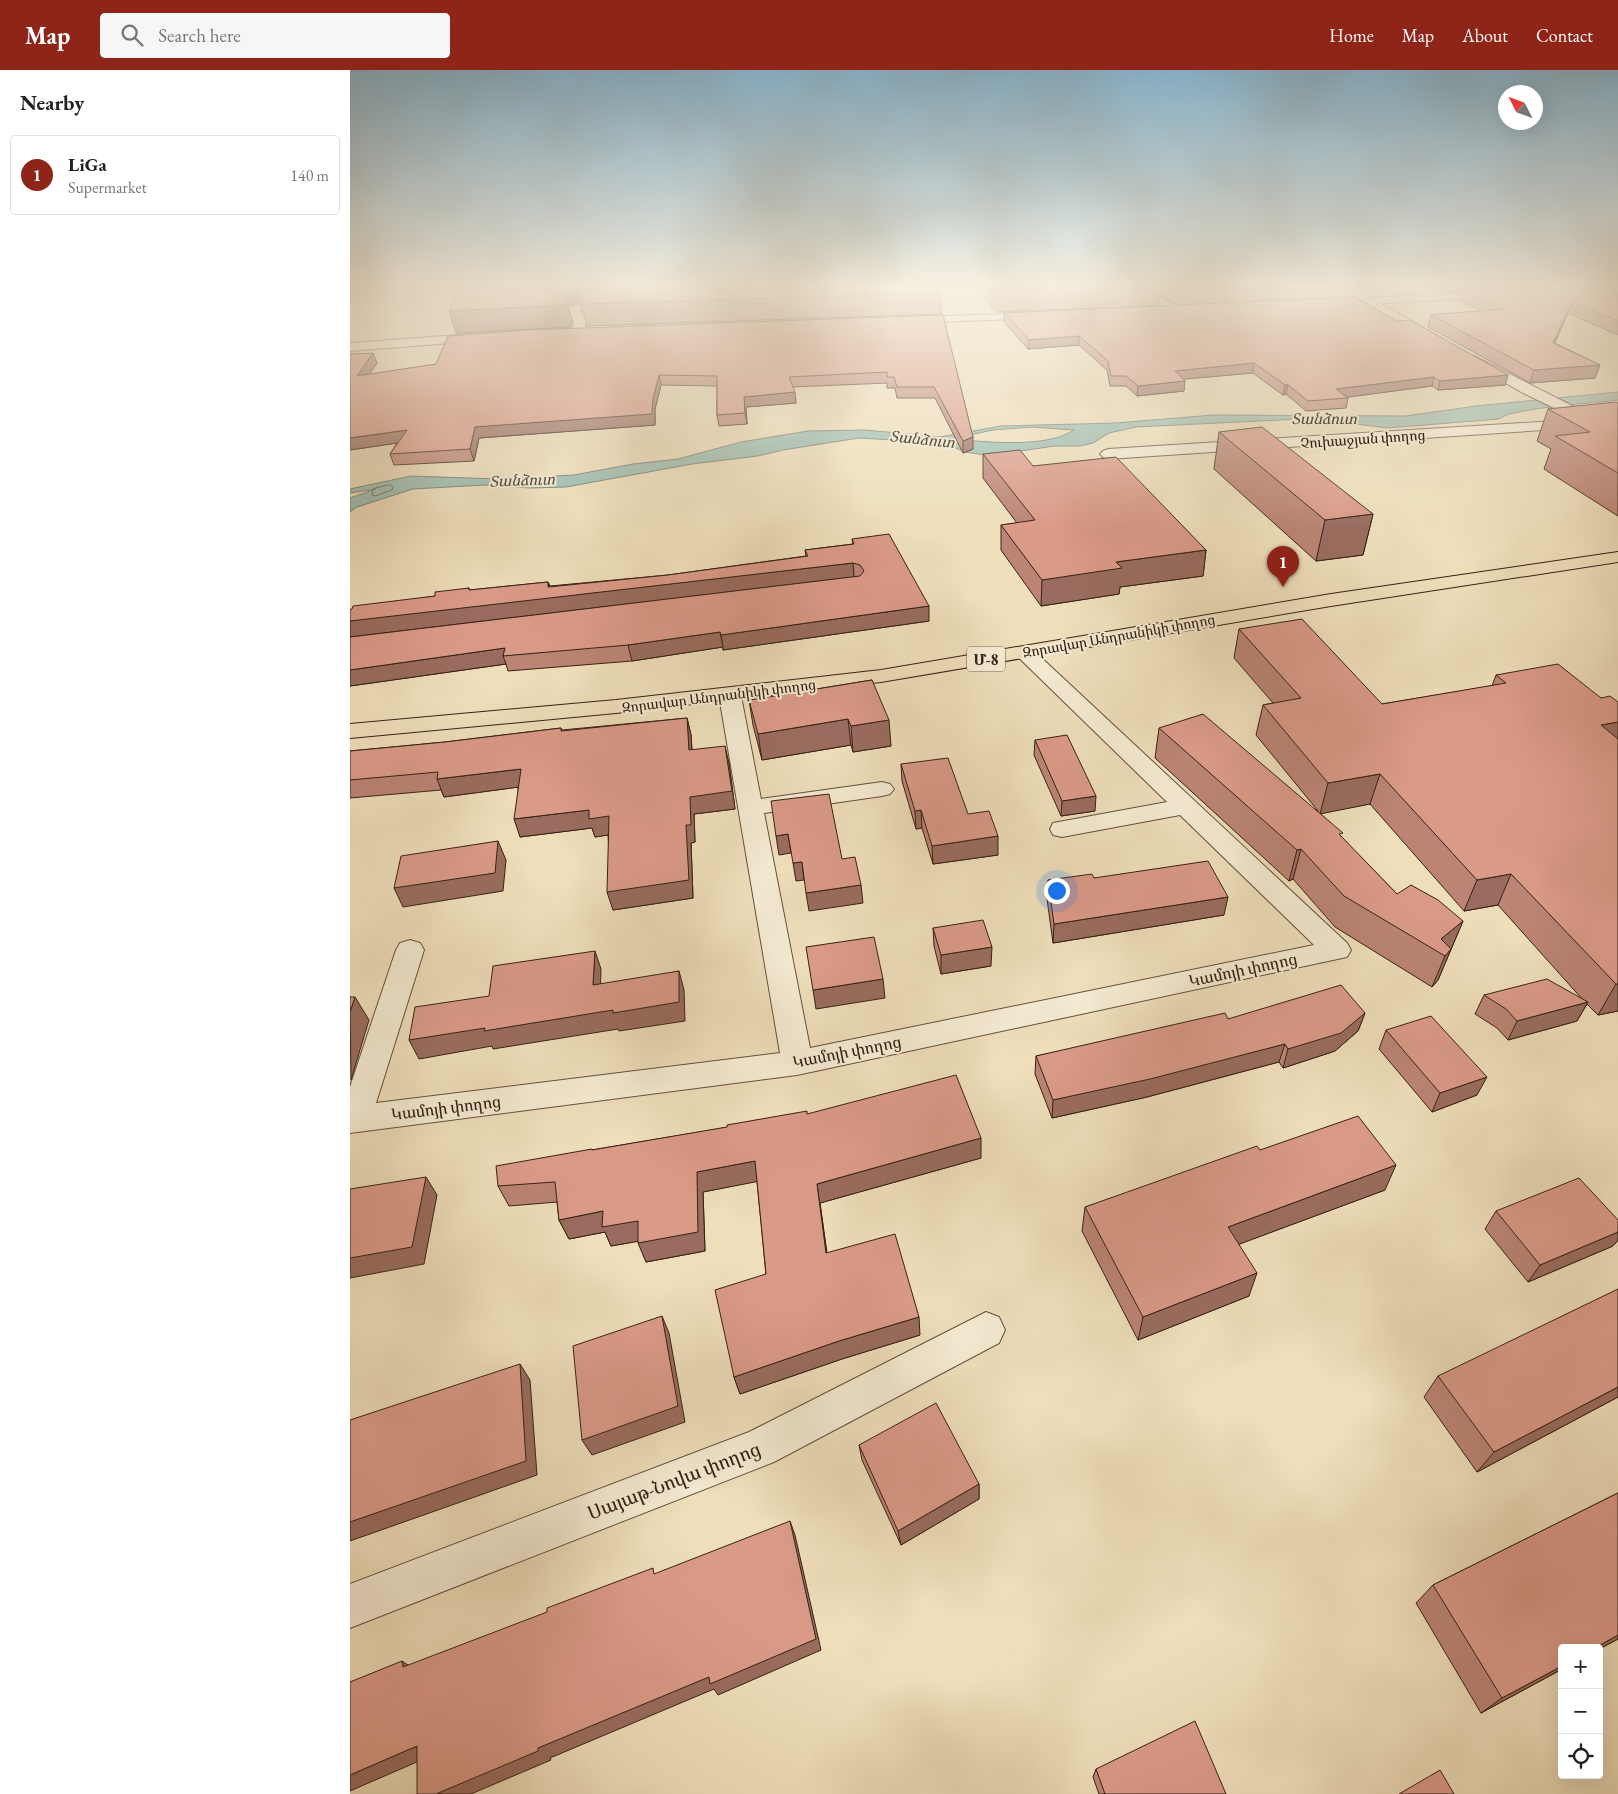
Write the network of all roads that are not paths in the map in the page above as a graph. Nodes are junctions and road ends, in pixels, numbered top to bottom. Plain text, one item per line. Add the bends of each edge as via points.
1 (1488, 367) edge
2 (1618, 421) edge
3 (1597, 424) junction
4 (1618, 435) edge
5 (1108, 454) dead end
6 (1618, 557) edge
7 (1025, 653) junction
8 (730, 696) junction
9 (350, 731) edge
10 (882, 789) dead end
11 (1186, 806) junction
12 (750, 808) junction
13 (1062, 829) dead end
14 (410, 950) dead end
15 (797, 1063) junction
16 (353, 1120) edge
17 (986, 1330) dead end
18 (350, 1606) edge

1 - 3 street
2 - 3 street, Չուխաջյան փողոց
3 - 4 street
3 - 5 street, Չուխաջյան փողոց
6 - 7 highway, Զորավար Անդրանիկի փողոց / Մ-8 via 1428,584
7 - 8 highway, Զորավար Անդրանիկի փողոց / Մ-8
7 - 11 street
8 - 9 highway, Զորավար Անդրանիկի փողոց / Մ-8
8 - 12 street
10 - 12 street
11 - 13 street
11 - 15 street, Կամոյի փողոց via 1337,950
12 - 15 street
14 - 16 street
15 - 16 street, Կամոյի փողոց
17 - 18 street, Սայաթ-Նովա փողոց via 760,1448

